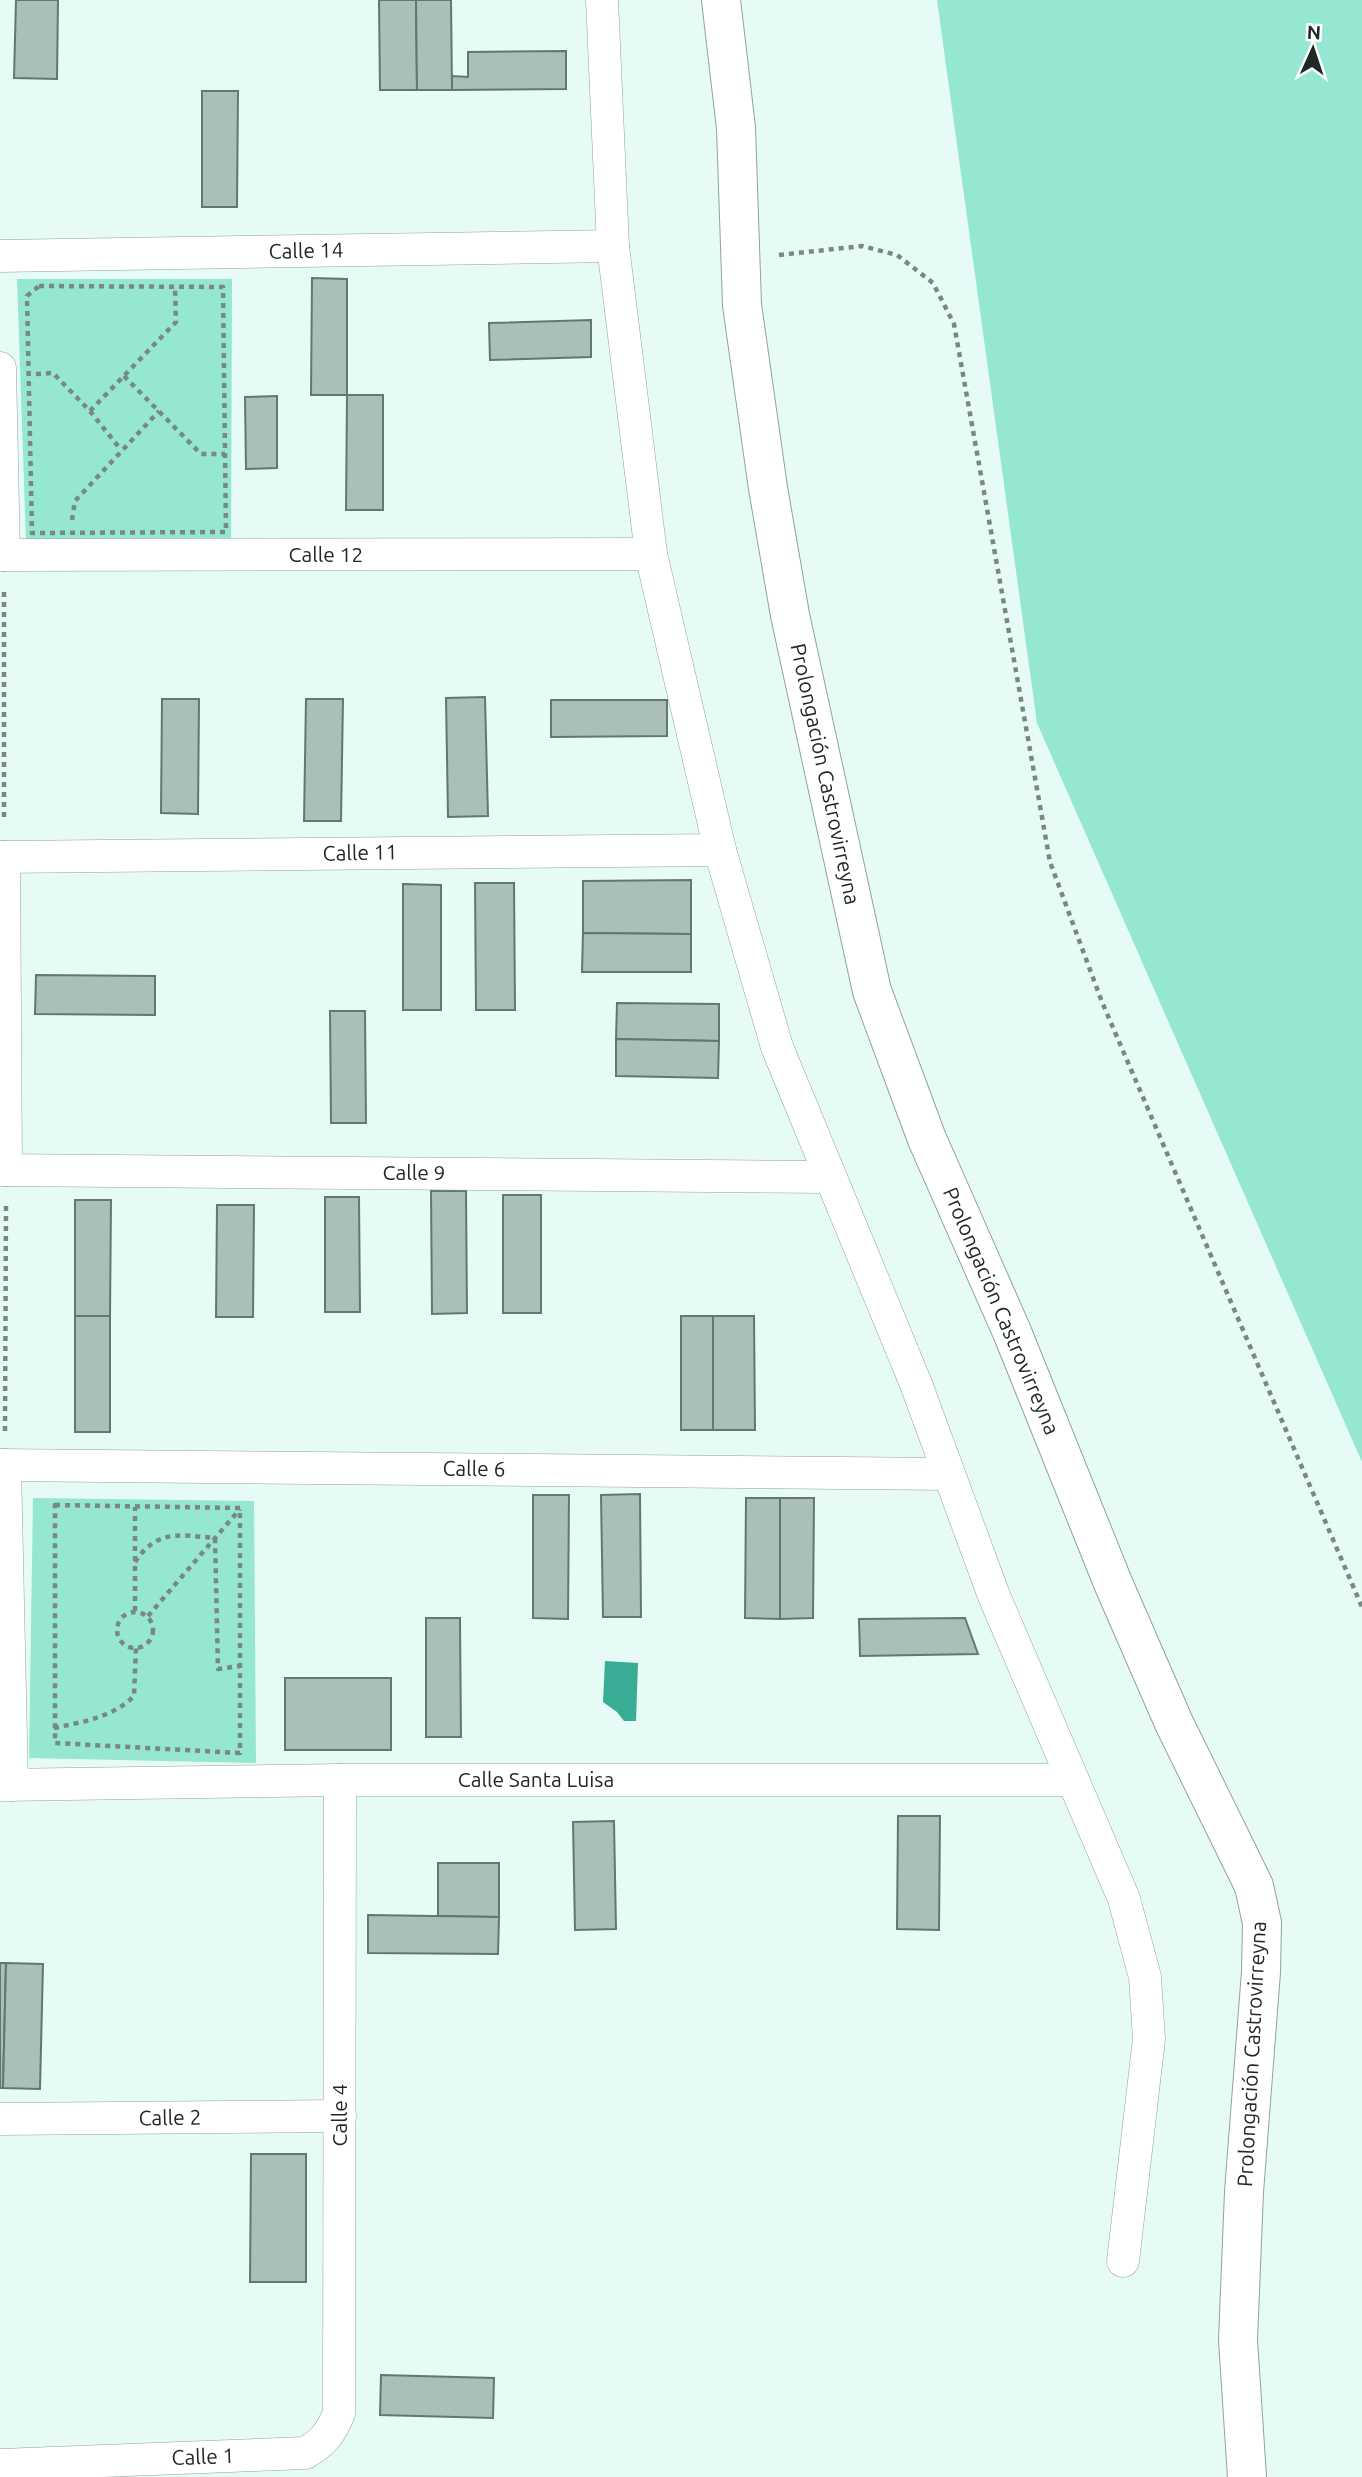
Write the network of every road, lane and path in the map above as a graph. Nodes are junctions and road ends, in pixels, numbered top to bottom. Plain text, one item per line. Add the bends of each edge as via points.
1 (602, 0) edge
2 (721, 0) edge
3 (613, 246) junction
4 (0, 256) edge
5 (740, 259) junction
6 (175, 287) junction
7 (14, 371) edge
8 (124, 376) junction
9 (90, 411) junction
10 (159, 411) junction
11 (121, 450) junction
12 (225, 454) junction
13 (70, 533) junction
14 (651, 554) junction
15 (2, 555) edge
16 (720, 850) junction
17 (2, 857) edge
18 (3, 1170) edge
19 (829, 1177) junction
20 (3, 1465) edge
21 (949, 1474) junction
22 (135, 1507) junction
23 (240, 1508) junction
24 (215, 1538) junction
25 (135, 1562) junction
26 (1362, 1607) edge
27 (135, 1611) junction
28 (148, 1616) junction
29 (136, 1648) junction
30 (240, 1666) junction
31 (54, 1728) junction
32 (340, 1780) junction
33 (1073, 1780) junction
34 (6, 1785) edge
35 (340, 2116) junction
36 (0, 2119) edge
37 (1123, 2261) dead end
38 (320, 2444) joint
39 (0, 2465) edge
40 (1247, 2477) edge

1 - 3 street
2 - 5 main road, Prolongación Castrovirreyna via 736,128
3 - 4 street, Calle 14
3 - 14 street
5 - 26 path via 862,246 897,255 933,283 954,324 1050,862 1102,1002
5 - 40 main road, Prolongación Castrovirreyna via 742,305 783,577 872,992 927,1139 1012,1332 1113,1583 1174,1723 1254,1886 1262,1923 1261,1972 1238,2340
6 - 7 path via 39,286 27,296
6 - 8 path via 176,323
6 - 12 path via 223,287
7 - 9 path via 53,373
7 - 13 path via 32,533
7 - 15 street
8 - 9 path
8 - 10 path
9 - 11 path
10 - 11 path
10 - 12 path via 201,454
11 - 13 path via 75,500
12 - 13 path via 226,532
14 - 15 street, Calle 12
14 - 16 street
15 - 17 path
16 - 17 street, Calle 11
16 - 19 street via 777,1047
17 - 18 street
18 - 19 street, Calle 9
18 - 20 path
19 - 21 street
20 - 21 street, Calle 6
20 - 34 street
21 - 33 street via 994,1595
22 - 23 path
22 - 25 path
22 - 31 path via 55,1505
23 - 24 path
23 - 30 path
24 - 25 path via 157,1538
24 - 28 path
24 - 30 path via 218,1669
25 - 27 path
27 - 28 path
27 - 29 path via 119,1621 117,1631 126,1646
28 - 29 path via 154,1629 152,1638
29 - 31 path via 134,1696 124,1706
30 - 31 path via 240,1752 55,1744
32 - 33 street, Calle Santa Luisa
32 - 34 street, Calle Santa Luisa
32 - 35 street, Calle 4
33 - 37 street via 1124,1899 1145,1978 1149,2039
35 - 36 street, Calle 2
35 - 38 street, Calle 4 via 339,2413
38 - 39 street, Calle 1 via 304,2453

